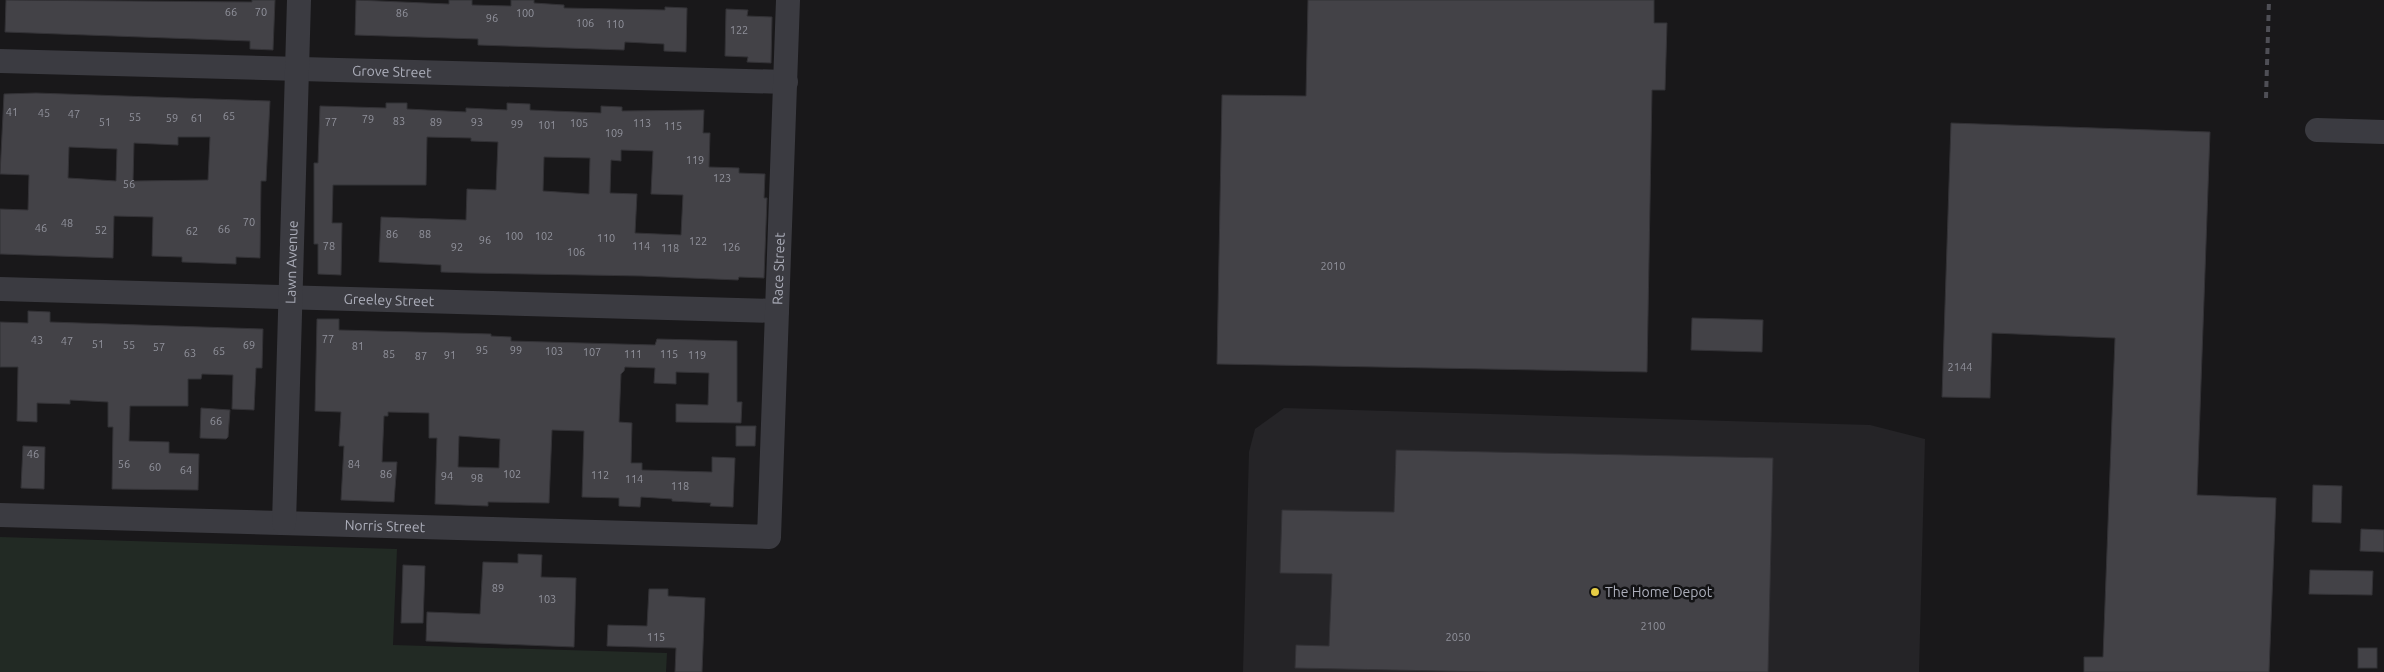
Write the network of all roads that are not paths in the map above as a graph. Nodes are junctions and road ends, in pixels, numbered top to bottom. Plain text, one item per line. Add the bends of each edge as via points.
1 (299, 0) edge
2 (788, 0) edge
3 (0, 61) edge
4 (297, 70) junction
5 (786, 82) junction
6 (2317, 130) dead end
7 (2384, 132) edge
8 (0, 289) edge
9 (290, 298) junction
10 (777, 312) junction
11 (0, 516) edge
12 (284, 523) junction
13 (769, 537) joint

1 - 4 street, Lawn Avenue
2 - 5 street, Race Street
3 - 4 street, Grove Street
4 - 5 street, Grove Street
4 - 9 street, Lawn Avenue
5 - 10 street, Race Street
6 - 7 street
8 - 9 street, Greeley Street
9 - 10 street, Greeley Street
9 - 12 street, Lawn Avenue
10 - 13 street, Race Street
11 - 12 street, Norris Street
12 - 13 street, Norris Street

